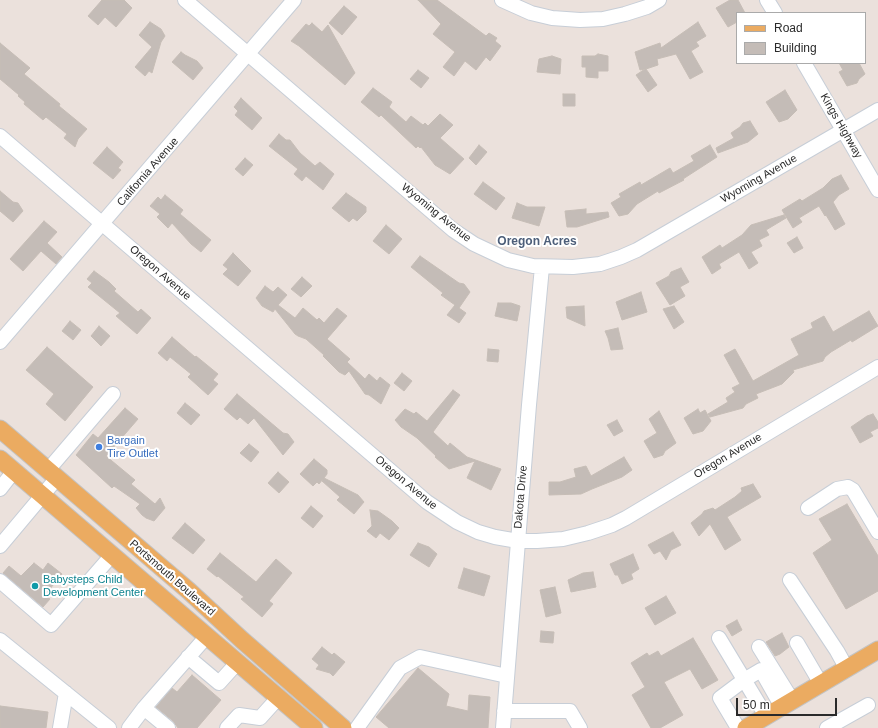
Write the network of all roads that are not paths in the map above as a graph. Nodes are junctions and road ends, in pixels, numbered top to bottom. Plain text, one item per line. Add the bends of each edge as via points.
1 (185, 0) edge
2 (294, 0) edge
3 (502, 0) edge
4 (660, 0) edge
5 (767, 0) edge
6 (774, 12) edge
7 (248, 54) junction
8 (805, 64) edge
9 (878, 110) edge
10 (843, 130) junction
11 (0, 136) edge
12 (878, 190) edge
13 (103, 224) junction
14 (542, 267) junction
15 (0, 342) edge
16 (878, 368) edge
17 (112, 394) dead end
18 (0, 429) edge
19 (0, 459) edge
20 (14, 471) junction
21 (53, 474) junction
22 (0, 489) edge
23 (43, 495) junction
24 (808, 508) dead end
25 (878, 532) edge
26 (518, 541) junction
27 (0, 546) edge
28 (112, 555) junction
29 (790, 580) dead end
30 (0, 581) edge
31 (207, 636) junction
32 (719, 638) dead end
33 (0, 640) edge
34 (797, 643) dead end
35 (759, 647) dead end
36 (878, 650) edge
37 (188, 658) junction
38 (237, 663) junction
39 (847, 668) junction
40 (507, 676) junction
41 (744, 680) junction
42 (821, 684) junction
43 (66, 693) junction
44 (278, 698) junction
45 (787, 704) junction
46 (868, 705) dead end
47 (144, 708) junction
48 (504, 711) junction
49 (766, 716) junction
50 (308, 726) edge
51 (60, 728) edge
52 (109, 728) edge
53 (129, 728) edge
54 (168, 728) edge
55 (227, 728) edge
56 (343, 728) edge
57 (357, 728) edge
58 (503, 728) edge
59 (580, 728) edge
60 (738, 728) edge
61 (746, 728) edge
62 (827, 728) edge

1 - 7 street, Wyoming Avenue
2 - 7 street, California Avenue
3 - 4 street via 531,13 580,20 603,19 625,14
5 - 6 street
7 - 13 street, California Avenue
7 - 14 street, Wyoming Avenue via 453,230 474,244 508,260
8 - 10 street, Kings Highway
9 - 10 street, Wyoming Avenue
10 - 12 street, Kings Highway
10 - 14 street, Wyoming Avenue via 637,250 600,264 573,268
11 - 13 street, Oregon Avenue
13 - 15 street, California Avenue
13 - 26 street, Oregon Avenue via 432,506 478,532
14 - 26 street, Dakota Drive
16 - 26 street, Oregon Avenue via 612,525 563,539
17 - 21 street
18 - 21 main road, Portsmouth Boulevard
19 - 20 main road, Portsmouth Boulevard
20 - 22 street
20 - 23 main road, Portsmouth Boulevard
21 - 23 street
21 - 56 main road, Portsmouth Boulevard
23 - 27 street
23 - 28 main road, Portsmouth Boulevard
24 - 25 street via 837,489 848,487 853,490
26 - 40 street, Dakota Drive
28 - 30 street via 51,625
28 - 31 main road, Portsmouth Boulevard
29 - 39 street
31 - 37 street
31 - 38 main road, Portsmouth Boulevard
32 - 41 street
33 - 43 street
34 - 42 street
35 - 45 street
36 - 39 main road
37 - 38 street via 218,683
37 - 47 street
38 - 44 main road, Portsmouth Boulevard
39 - 42 main road
40 - 48 street, Dakota Drive
40 - 57 street via 420,656 400,668
41 - 45 street via 761,670
41 - 49 street
41 - 60 street via 720,698
42 - 45 main road
43 - 51 street
43 - 52 street
44 - 50 main road, Portsmouth Boulevard
44 - 55 street via 260,718 239,715
45 - 49 main road
46 - 62 street
47 - 53 street
47 - 54 street
48 - 58 street, Dakota Drive
48 - 59 street via 570,712
49 - 61 main road

